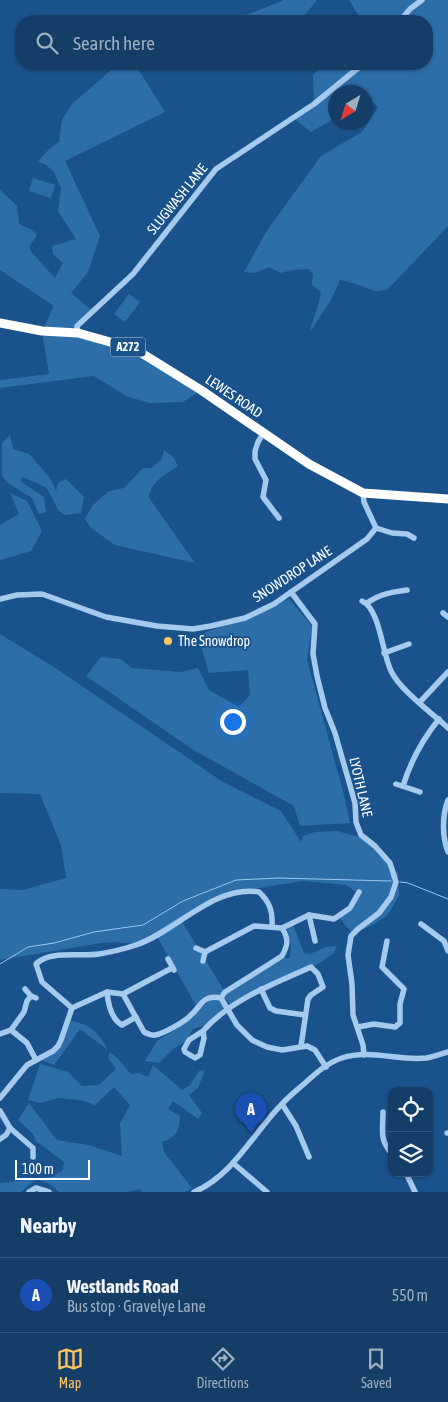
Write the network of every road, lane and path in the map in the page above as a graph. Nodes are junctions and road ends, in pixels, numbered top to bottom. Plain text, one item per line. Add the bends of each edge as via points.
1 (422, 0) edge
2 (405, 15) edge
3 (356, 70) edge
4 (0, 324) edge
5 (78, 333) junction
6 (264, 432) junction
7 (363, 493) junction
8 (448, 499) edge
9 (279, 518) dead end
10 (376, 528) junction
11 (414, 538) dead end
12 (290, 592) junction
13 (403, 598) dead end
14 (0, 599) edge
15 (406, 647) dead end
16 (384, 653) junction
17 (448, 672) edge
18 (420, 702) junction
19 (439, 719) junction
20 (448, 728) edge
21 (420, 792) dead end
22 (448, 800) edge
23 (448, 852) edge
24 (359, 892) dead end
25 (310, 915) junction
26 (422, 924) dead end
27 (272, 926) junction
28 (282, 928) junction
29 (315, 941) dead end
30 (387, 941) dead end
31 (196, 948) dead end
32 (448, 951) edge
33 (205, 952) junction
34 (168, 959) dead end
35 (203, 961) dead end
36 (261, 989) junction
37 (25, 990) dead end
38 (107, 992) junction
39 (122, 994) junction
40 (221, 998) junction
41 (72, 1008) junction
42 (228, 1009) junction
43 (305, 1015) junction
44 (136, 1017) junction
45 (358, 1027) junction
46 (11, 1030) junction
47 (203, 1031) junction
48 (1, 1032) edge
49 (301, 1046) junction
50 (448, 1052) edge
51 (364, 1056) junction
52 (36, 1060) junction
53 (326, 1066) junction
54 (0, 1098) edge
55 (282, 1104) junction
56 (0, 1111) edge
57 (382, 1112) dead end
58 (10, 1128) junction
59 (0, 1139) edge
60 (388, 1150) edge
61 (33, 1157) dead end
62 (309, 1157) dead end
63 (233, 1163) junction
64 (408, 1177) edge
65 (208, 1189) edge
66 (29, 1192) edge
67 (49, 1192) edge
68 (194, 1192) edge
69 (267, 1192) edge
70 (415, 1192) edge

1 - 2 street
3 - 5 street, SLUGWASH LANE via 314,104 216,169 133,274 77,326
4 - 5 highway, LEWES ROAD / A272
5 - 6 highway, LEWES ROAD / A272 via 135,349
6 - 7 highway, LEWES ROAD / A272 via 309,464
6 - 9 street via 255,451 256,459 266,480 263,497
7 - 8 highway, LEWES ROAD / A272
7 - 10 street
10 - 11 street
10 - 12 street, SNOWDROP LANE via 367,539
12 - 14 street, SNOWDROP LANE via 245,618 193,629 106,617 42,594
12 - 45 street, LYOTH LANE via 315,624 313,654 317,676 355,803 356,822 361,835 390,863 396,882 392,897 379,913 351,936 348,955 353,1015
13 - 16 street via 404,590 364,602 378,624
15 - 16 street
16 - 18 street via 391,672
17 - 18 street
18 - 19 street
19 - 20 street
19 - 21 street via 423,740 400,785
22 - 23 street via 444,841
24 - 25 street via 350,908 334,918
25 - 28 street
25 - 29 street
26 - 32 street via 444,941
27 - 28 street
27 - 33 street via 254,926
27 - 41 street via 273,912 265,896 260,892 240,891 224,896 140,944 97,955 41,959 36,964 42,982
28 - 40 street via 288,947 282,956 225,992
30 - 45 street via 380,968 404,989 400,1023 395,1028 374,1024
31 - 33 street
33 - 35 street
34 - 39 street via 173,970
36 - 42 street
36 - 43 street via 270,1008
36 - 43 street via 311,967 318,974 322,987 308,999
37 - 46 street via 33,997 27,1000 24,1012
38 - 39 street
38 - 41 street
38 - 44 street via 108,1004 118,1023 122,1025
39 - 44 street
40 - 42 street
40 - 44 street via 214,996 205,1000 191,1015 156,1035 144,1032
41 - 52 street via 58,1046
42 - 47 street
42 - 49 street via 237,1025 258,1044 282,1050
43 - 49 street
45 - 51 street, LYOTH LANE
46 - 48 street
46 - 52 street via 27,1043
47 - 47 street via 200,1055 195,1058 184,1048 189,1040
49 - 53 street via 315,1050
50 - 51 street via 426,1058
51 - 53 street via 342,1058
52 - 54 street via 27,1065
53 - 55 street
55 - 62 street
55 - 63 street
56 - 58 street
57 - 60 street via 381,1137
58 - 59 street
58 - 61 street via 33,1148
63 - 65 street
63 - 69 street
64 - 70 street
65 - 68 street
66 - 67 street via 36,1188

